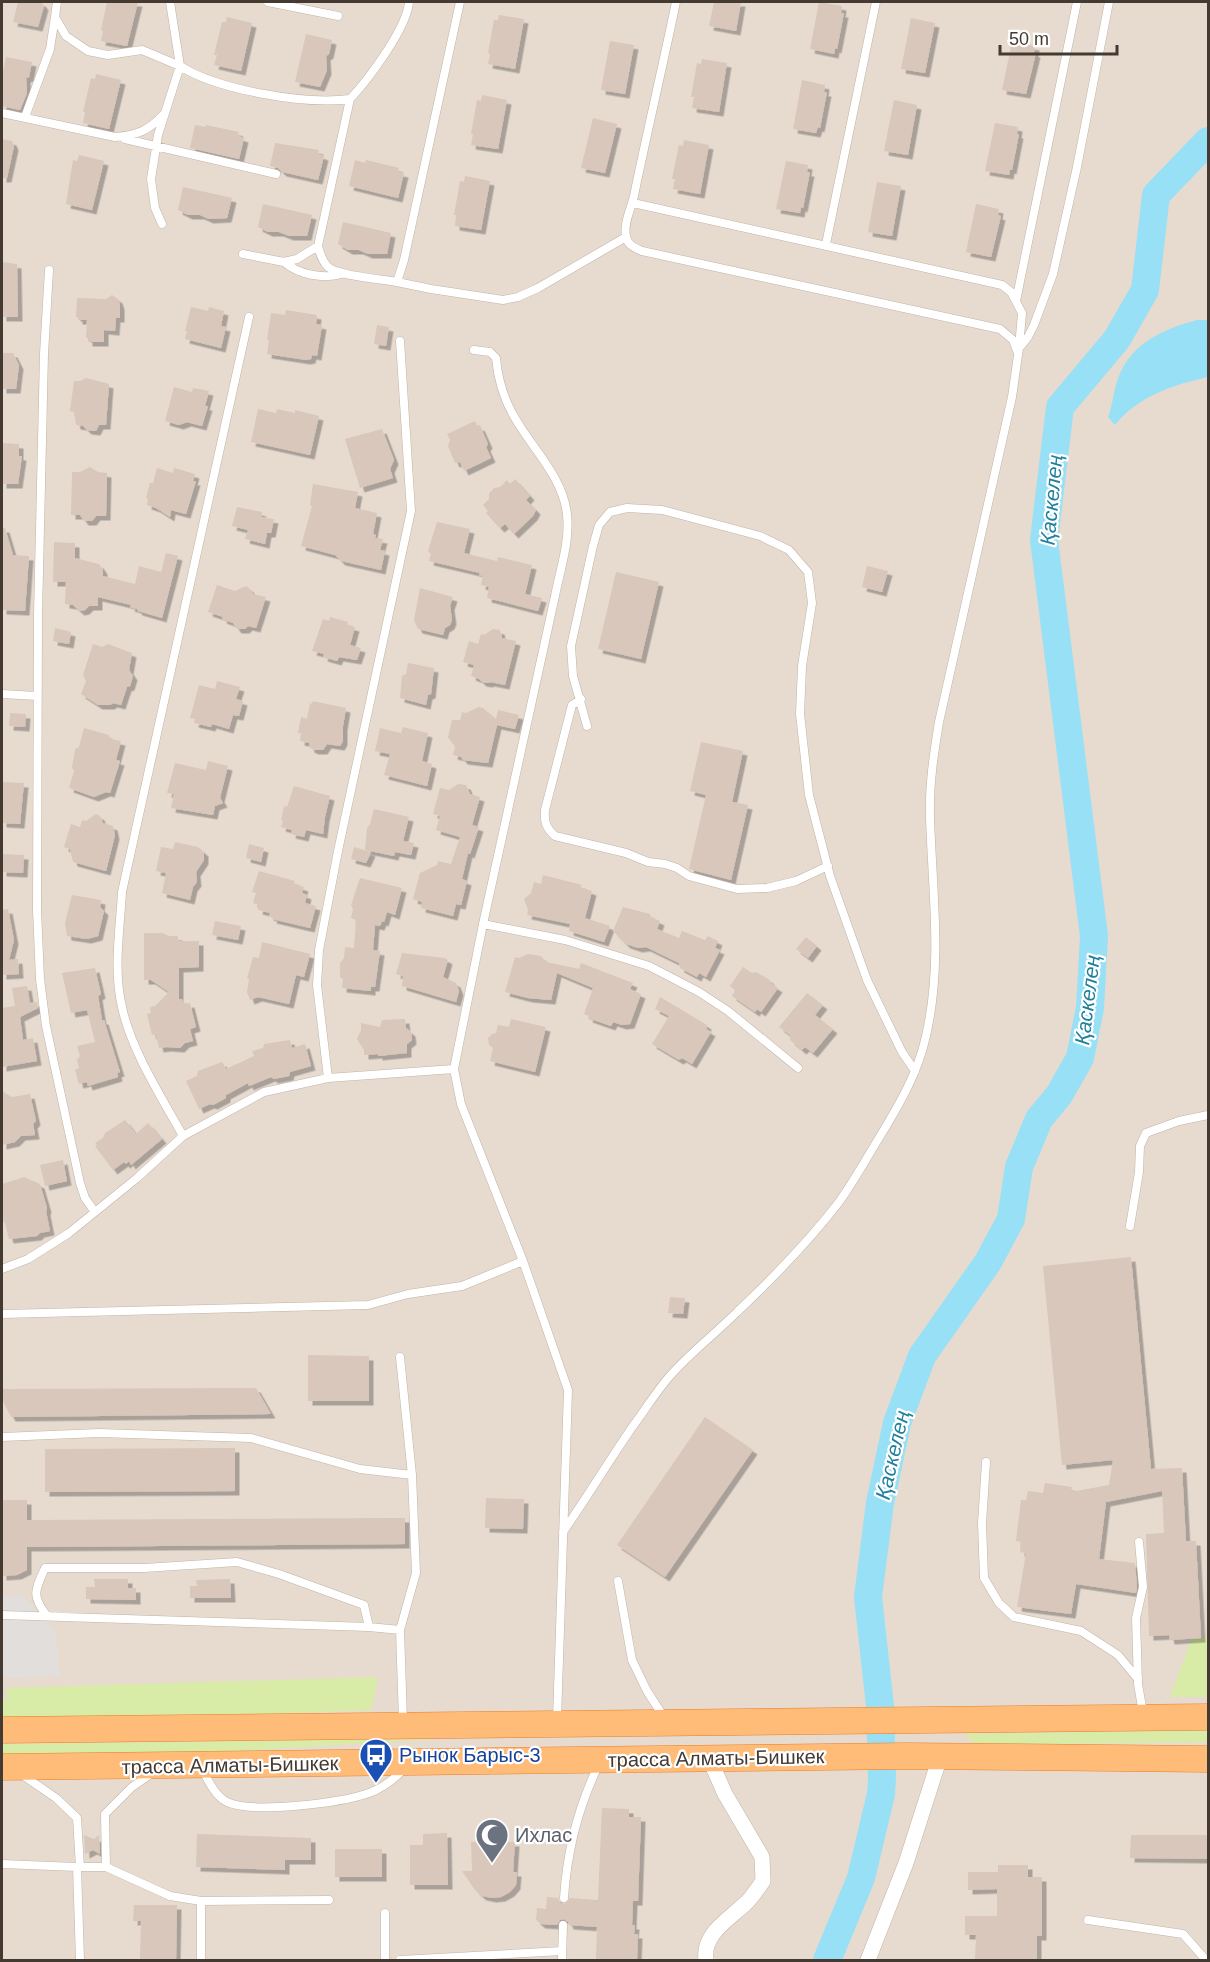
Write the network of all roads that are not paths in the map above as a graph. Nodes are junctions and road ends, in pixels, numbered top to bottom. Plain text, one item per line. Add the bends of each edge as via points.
1 (57, 2) edge
2 (170, 2) edge
3 (269, 2) edge
4 (409, 2) edge
5 (460, 2) edge
6 (676, 2) edge
7 (876, 2) edge
8 (1077, 2) edge
9 (1109, 2) edge
10 (338, 16) dead end
11 (55, 17) junction
12 (180, 66) junction
13 (350, 99) junction
14 (2, 113) edge
15 (165, 113) junction
16 (25, 117) junction
17 (115, 137) junction
18 (156, 146) junction
19 (276, 174) dead end
20 (633, 202) junction
21 (162, 224) dead end
22 (626, 237) junction
23 (826, 244) junction
24 (318, 246) junction
25 (243, 254) dead end
26 (284, 262) junction
27 (49, 270) dead end
28 (343, 274) junction
29 (397, 282) junction
30 (1016, 300) junction
31 (249, 316) dead end
32 (400, 341) dead end
33 (474, 350) dead end
34 (1019, 351) junction
35 (2, 694) edge
36 (37, 696) junction
37 (581, 699) junction
38 (587, 726) dead end
39 (828, 866) junction
40 (483, 924) junction
41 (798, 1068) dead end
42 (454, 1069) junction
43 (915, 1071) junction
44 (328, 1078) junction
45 (1209, 1115) edge
46 (183, 1136) junction
47 (95, 1212) junction
48 (1130, 1226) dead end
49 (523, 1261) junction
50 (2, 1269) edge
51 (2, 1314) edge
52 (400, 1357) dead end
53 (2, 1437) edge
54 (986, 1462) dead end
55 (412, 1474) junction
56 (563, 1533) junction
57 (1139, 1542) dead end
58 (618, 1581) dead end
59 (2, 1615) edge
60 (47, 1616) junction
61 (369, 1627) junction
62 (400, 1630) junction
63 (1138, 1679) junction
64 (1143, 1717) junction
65 (1209, 1717) edge
66 (667, 1723) junction
67 (556, 1724) junction
68 (600, 1724) junction
69 (404, 1726) junction
70 (2, 1730) edge
71 (940, 1757) junction
72 (601, 1759) junction
73 (1209, 1759) edge
74 (710, 1760) junction
75 (411, 1762) junction
76 (163, 1765) junction
77 (200, 1765) junction
78 (7, 1768) edge
79 (2, 1864) edge
80 (78, 1867) junction
81 (106, 1867) junction
82 (564, 1898) dead end
83 (329, 1900) dead end
84 (201, 1901) junction
85 (385, 1913) dead end
86 (1088, 1920) dead end
87 (563, 1925) dead end
88 (562, 1951) junction
89 (80, 1960) edge
90 (201, 1960) edge
91 (385, 1960) edge
92 (400, 1960) edge
93 (562, 1960) edge
94 (706, 1960) edge
95 (868, 1960) edge
96 (1206, 1960) edge

1 - 11 lane
2 - 12 lane
3 - 10 lane
4 - 13 lane via 385,53
5 - 29 lane
6 - 20 lane
7 - 23 lane
8 - 30 lane
9 - 34 lane via 1053,274 1034,325
11 - 12 lane via 66,36 88,51 108,56 142,50
11 - 16 lane via 50,49
12 - 13 lane via 192,74 235,87 300,99
12 - 15 lane
13 - 24 lane
14 - 16 lane
15 - 17 lane via 153,126 134,136
15 - 18 lane
16 - 17 lane
17 - 18 lane
18 - 19 lane
18 - 21 lane via 151,179
20 - 22 lane
20 - 23 lane
22 - 29 lane via 538,288 510,299
22 - 34 lane via 642,251 1000,329
23 - 30 lane via 1002,285
24 - 26 lane
24 - 28 lane via 329,269
25 - 26 lane
26 - 28 lane via 291,269 311,274
27 - 36 lane
28 - 29 lane
30 - 34 lane via 1022,313
31 - 46 lane via 122,892 118,972 122,1007 147,1069
32 - 44 lane via 411,511 319,950 317,985
33 - 40 lane via 490,352 496,358 504,395 560,491 567,514 566,543
34 - 43 lane via 932,769 934,994
35 - 36 lane
36 - 47 lane via 40,979 46,1026 80,1184
37 - 38 lane
37 - 39 lane via 572,705 546,802 544,821 555,836 665,864 689,876 737,889 767,888
37 - 39 lane via 573,676 571,646 599,525 610,512 627,508 662,510 760,536 789,550 808,572 812,603 802,666 800,714 809,795
39 - 43 lane via 867,980
40 - 41 lane via 565,940 649,966 728,1011
40 - 42 lane
42 - 44 lane
42 - 49 lane via 461,1104
43 - 56 lane via 902,1100 839,1202 771,1278 668,1378
44 - 46 lane via 264,1092
45 - 48 lane via 1146,1133 1140,1146
46 - 47 lane
47 - 50 lane via 46,1249
49 - 51 lane via 462,1286 368,1305
49 - 56 lane via 568,1390
52 - 55 lane
53 - 55 lane via 99,1433 251,1438 360,1469
54 - 63 lane via 984,1578 999,1603 1014,1617 1081,1631 1118,1655
55 - 62 lane via 416,1573
56 - 67 lane
57 - 63 lane via 1143,1587 1136,1618
58 - 66 lane via 632,1660
59 - 60 lane
60 - 61 lane
60 - 61 lane via 36,1595 45,1568 144,1568 237,1562 364,1605
61 - 62 lane
62 - 69 lane
63 - 64 lane
64 - 65 highway, трасса Алматы-Бишкек
64 - 66 highway, трасса Алматы-Бишкек
66 - 68 highway, трасса Алматы-Бишкек
67 - 68 highway, трасса Алматы-Бишкек
67 - 69 highway, трасса Алматы-Бишкек
68 - 72 highway
69 - 70 highway, трасса Алматы-Бишкек
71 - 73 highway, трасса Алматы-Бишкек
71 - 74 highway, трасса Алматы-Бишкек
71 - 95 street via 906,1863
72 - 74 highway, трасса Алматы-Бишкек
72 - 75 highway, трасса Алматы-Бишкек
72 - 82 lane via 584,1794 566,1868
74 - 94 street via 762,1857 763,1881 707,1942
75 - 77 highway, трасса Алматы-Бишкек
75 - 77 lane via 388,1784 369,1793 334,1802 250,1808 225,1802
76 - 77 highway, трасса Алматы-Бишкек
76 - 78 highway, трасса Алматы-Бишкек
76 - 81 lane via 132,1787 105,1814
78 - 80 lane via 56,1798 77,1818
79 - 80 lane
80 - 81 lane
80 - 89 lane
81 - 84 lane via 170,1896
83 - 84 lane
84 - 90 lane
85 - 91 lane
86 - 96 lane via 1183,1934
87 - 88 lane
88 - 92 lane
88 - 93 lane

